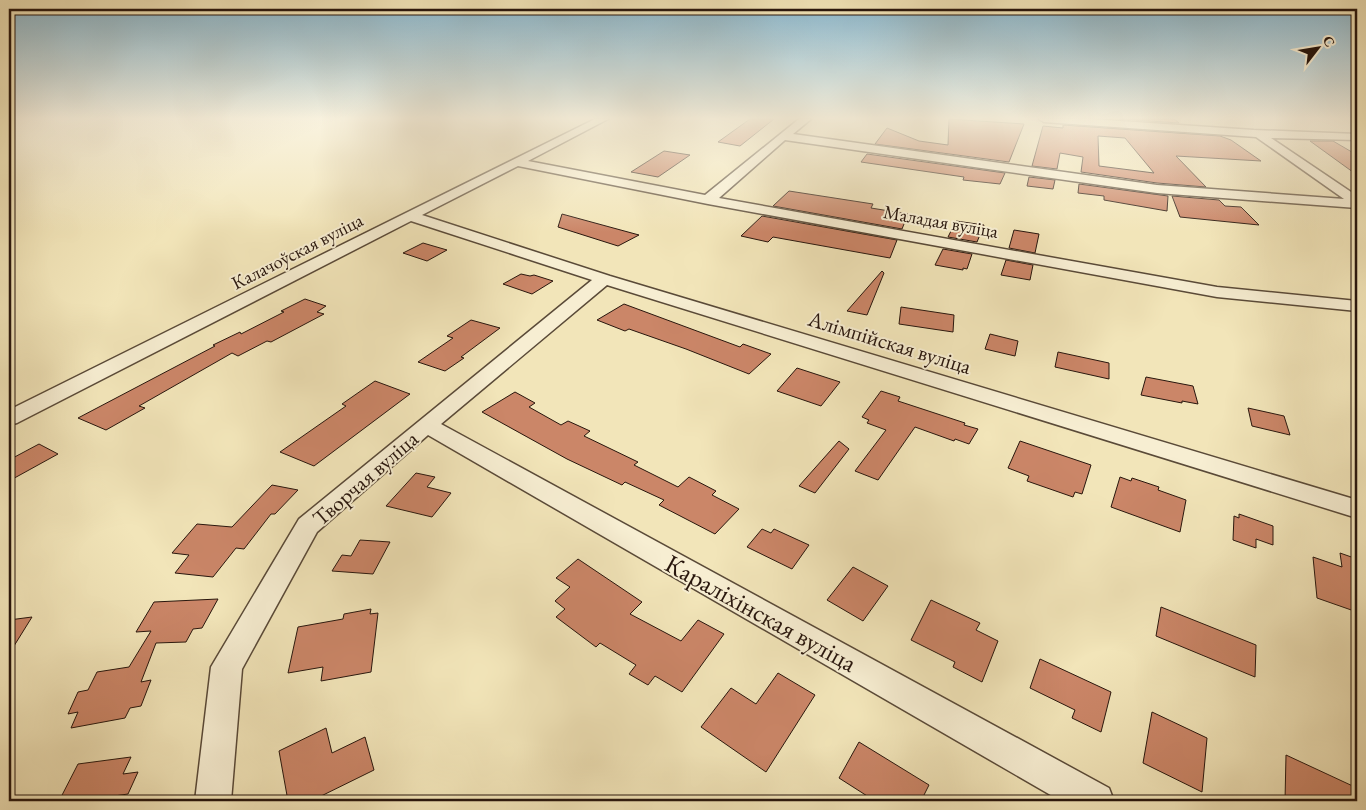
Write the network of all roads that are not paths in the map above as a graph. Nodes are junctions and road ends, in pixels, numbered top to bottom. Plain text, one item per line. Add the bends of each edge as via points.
1 (531, 157) edge
2 (759, 157) edge
3 (930, 157) edge
4 (1291, 157) edge
5 (519, 163) junction
6 (708, 200) junction
7 (1357, 203) edge
8 (410, 216) junction
9 (604, 280) junction
10 (1357, 306) edge
11 (9, 418) edge
12 (426, 425) junction
13 (1357, 508) edge
14 (213, 801) edge
15 (1096, 801) edge

1 - 5 street, Калачоўская вуліца
2 - 6 street
3 - 7 street via 1157,189
4 - 7 street
5 - 6 street, Маладая вуліца
5 - 8 street, Калачоўская вуліца
6 - 10 street, Маладая вуліца via 1217,292
8 - 9 street, Алімпійская вуліца
8 - 11 street, Калачоўская вуліца
9 - 12 street, Творчая вуліца
9 - 13 street, Алімпійская вуліца
12 - 14 street, Творчая вуліца via 308,526 228,668
12 - 15 street, Караліхінская вуліца

